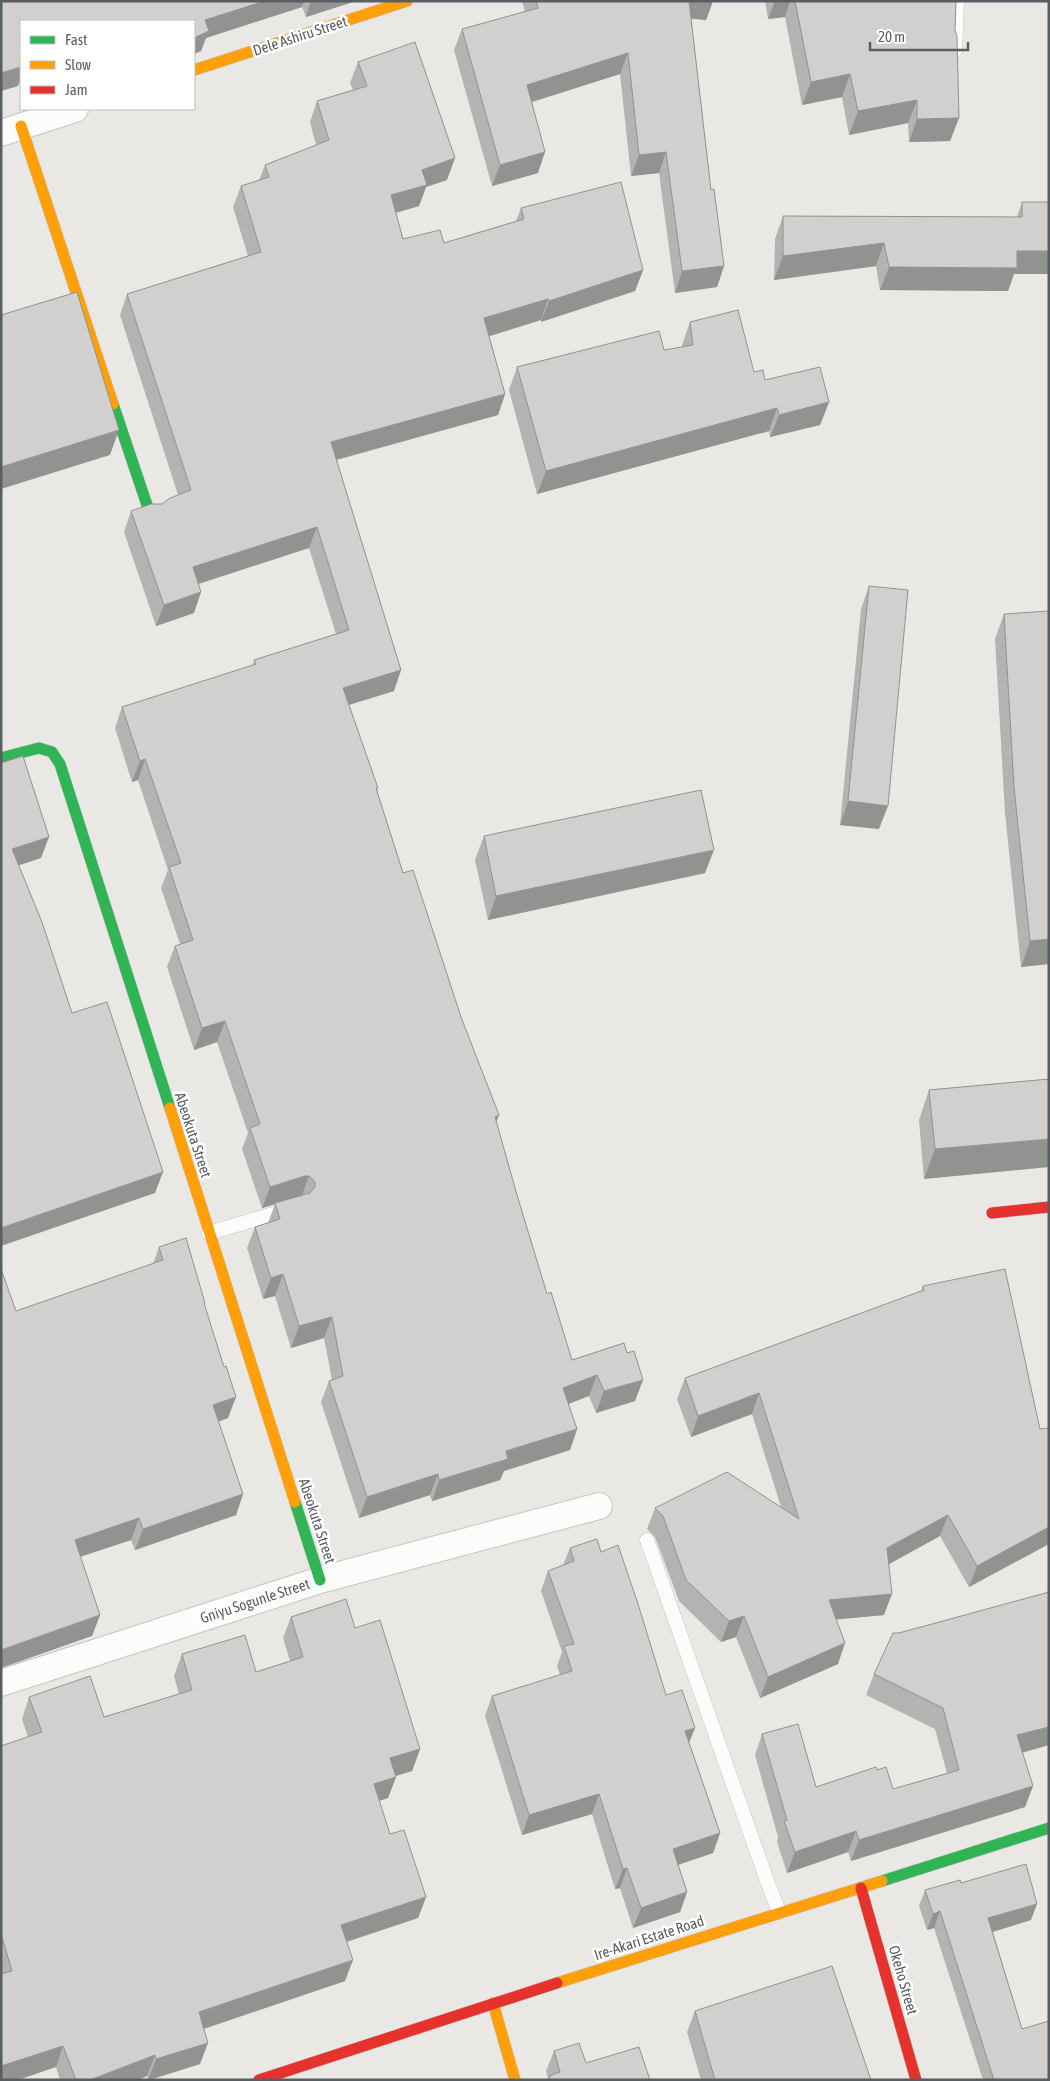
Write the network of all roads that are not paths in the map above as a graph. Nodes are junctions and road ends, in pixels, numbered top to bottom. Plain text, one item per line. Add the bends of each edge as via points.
1 (407, 1) edge
2 (957, 1) edge
3 (955, 54) edge
4 (195, 70) edge
5 (72, 110) edge
6 (11, 130) edge
7 (149, 511) edge
8 (1, 758) edge
9 (299, 1206) edge
10 (1049, 1207) edge
11 (992, 1213) dead end
12 (209, 1233) junction
13 (599, 1506) dead end
14 (647, 1540) dead end
15 (320, 1580) junction
16 (1, 1683) edge
17 (1049, 1828) edge
18 (861, 1888) junction
19 (780, 1912) junction
20 (493, 2003) junction
21 (259, 2080) edge
22 (515, 2080) edge
23 (916, 2080) edge

1 - 4 street, Dele Ashiru Street
2 - 3 lane
5 - 6 street
6 - 7 street
8 - 12 street, Abeokuta Street via 39,748 52,752 60,764
9 - 12 lane
10 - 11 street
12 - 15 street, Abeokuta Street
13 - 15 street, Gniyu Sogunle Street
14 - 19 lane
15 - 16 street, Gniyu Sogunle Street
17 - 18 street, Ire-Akari Estate Road
18 - 19 street, Ire-Akari Estate Road
18 - 23 street, Okeho Street
19 - 20 street, Ire-Akari Estate Road
20 - 21 street, Ire-Akari Estate Road
20 - 22 street

